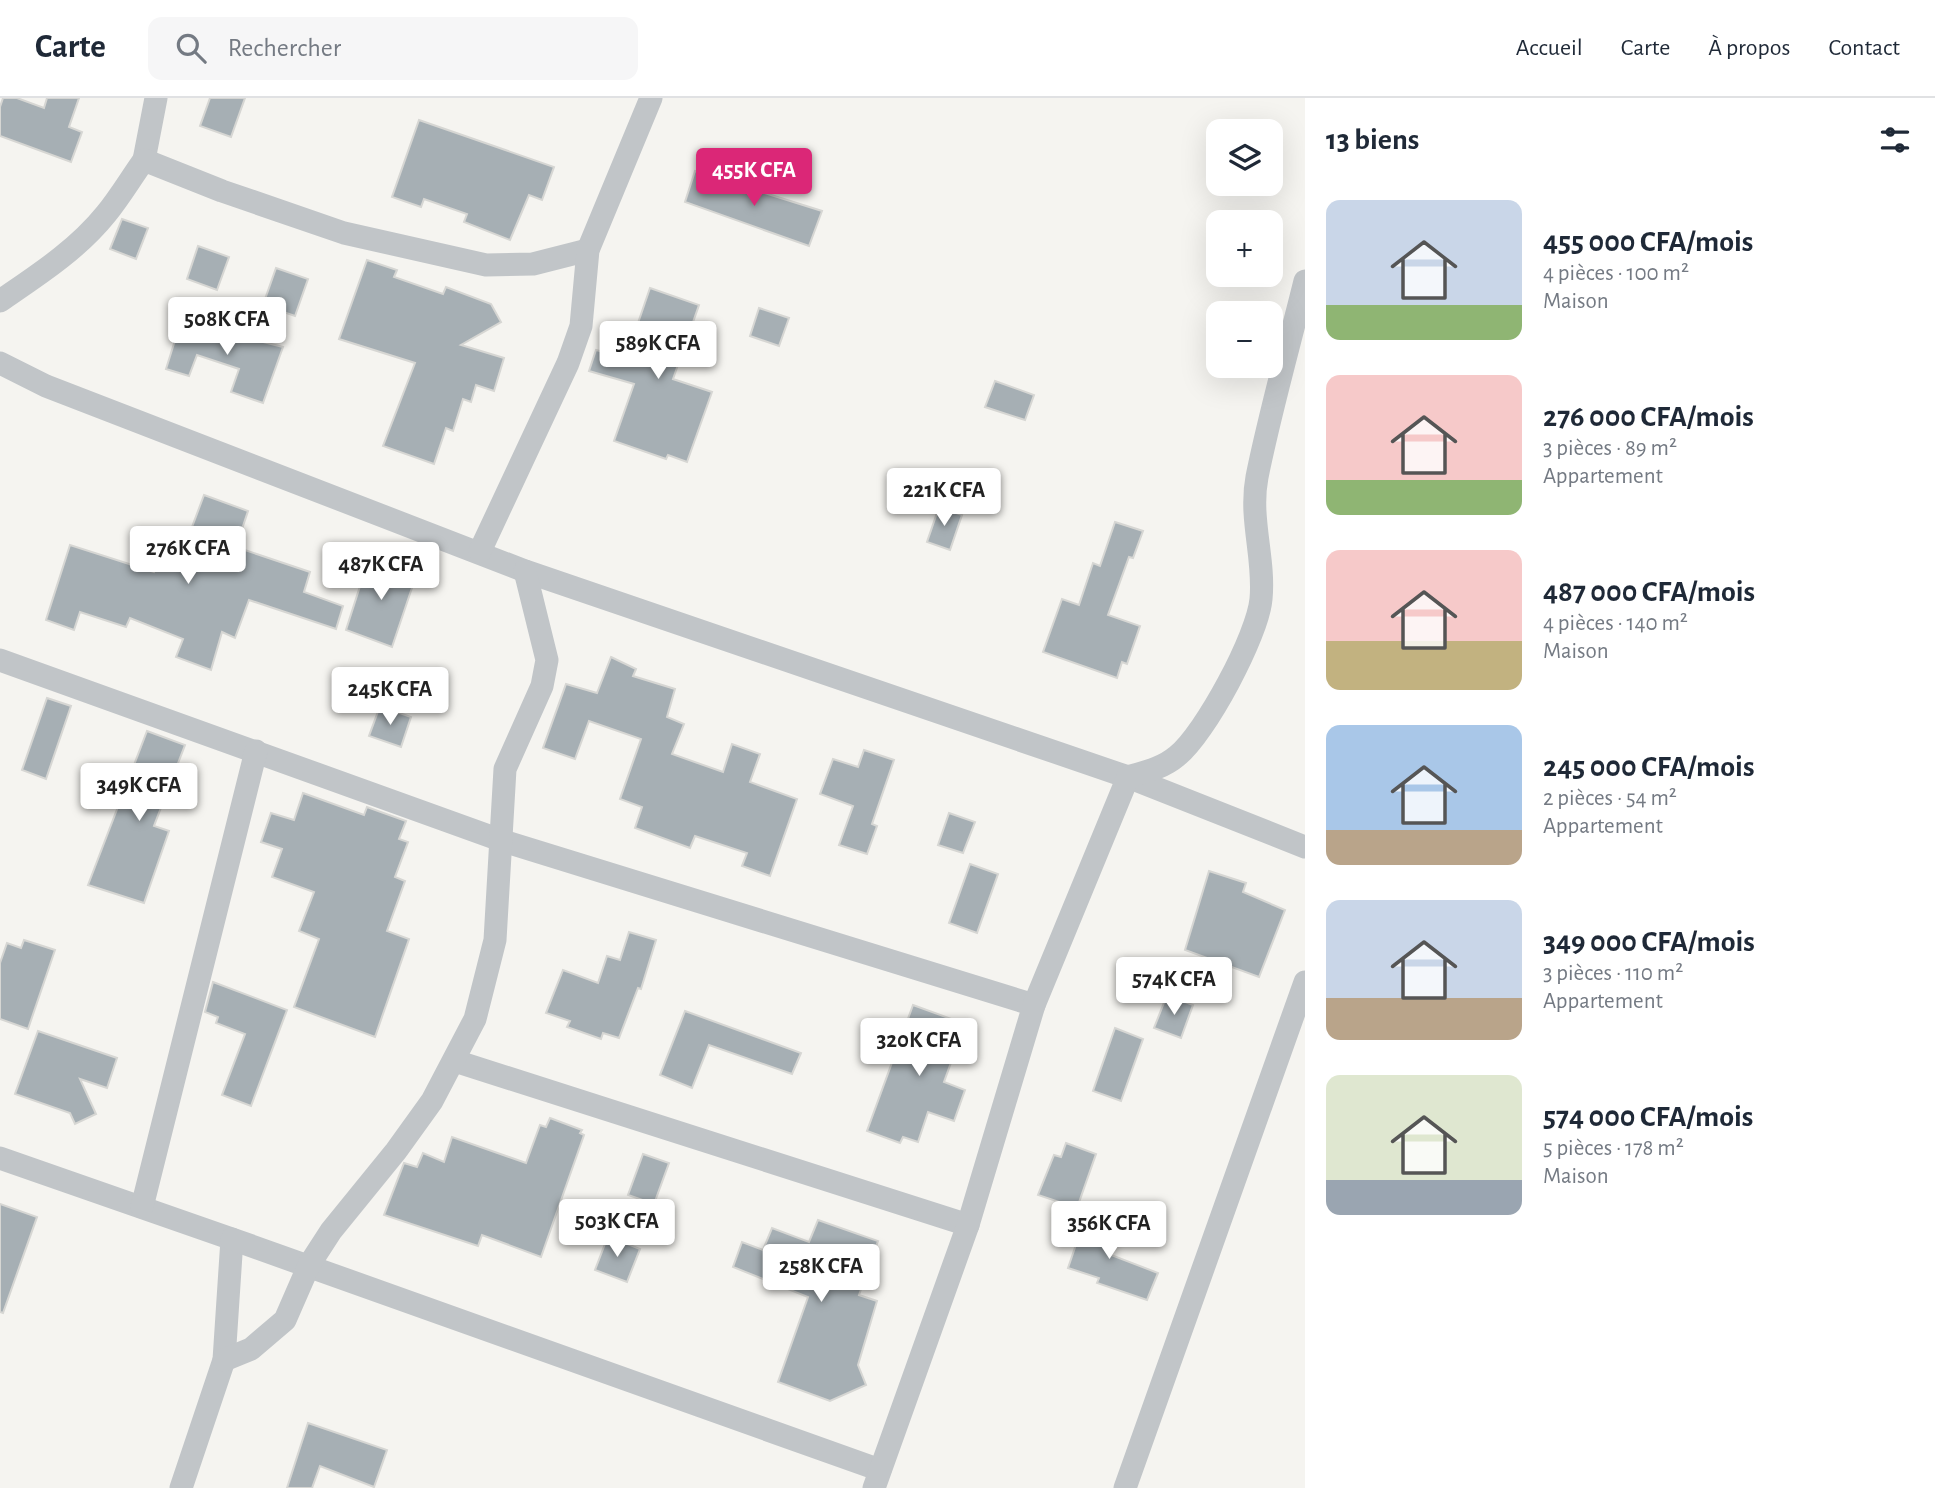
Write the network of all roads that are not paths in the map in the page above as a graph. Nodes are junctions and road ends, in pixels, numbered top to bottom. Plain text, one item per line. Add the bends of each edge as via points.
1 (156, 98) edge
2 (651, 98) edge
3 (144, 160) junction
4 (588, 250) junction
5 (1305, 281) edge
6 (0, 301) edge
7 (0, 363) edge
8 (480, 551) junction
9 (525, 571) junction
10 (0, 660) edge
11 (256, 751) junction
12 (1128, 777) junction
13 (503, 841) junction
14 (1305, 847) edge
15 (1305, 982) edge
16 (1034, 1005) junction
17 (455, 1060) junction
18 (0, 1158) edge
19 (142, 1207) junction
20 (968, 1226) junction
21 (232, 1239) junction
22 (309, 1265) junction
23 (224, 1360) junction
24 (877, 1479) edge
25 (181, 1488) edge
26 (1125, 1488) edge

1 - 3 street
2 - 4 street
3 - 4 street via 344,233 486,265 533,264
3 - 6 street via 105,215 76,244 50,268
4 - 8 street via 581,326 568,363
5 - 12 street via 1257,479 1253,514 1260,567 1257,622 1186,748 1168,763
7 - 8 street via 46,386
8 - 9 street
9 - 12 street
9 - 13 street via 547,660 542,686 505,769
10 - 11 street
11 - 13 street
11 - 19 street
12 - 14 street
12 - 16 street
13 - 16 street
13 - 17 street via 495,940 475,1019
15 - 26 street
16 - 20 street
17 - 20 street
17 - 22 street via 396,1151
18 - 19 street
19 - 21 street
20 - 24 street
21 - 22 street
21 - 23 street
22 - 23 street via 294,1304 275,1332
22 - 24 street
23 - 25 street

